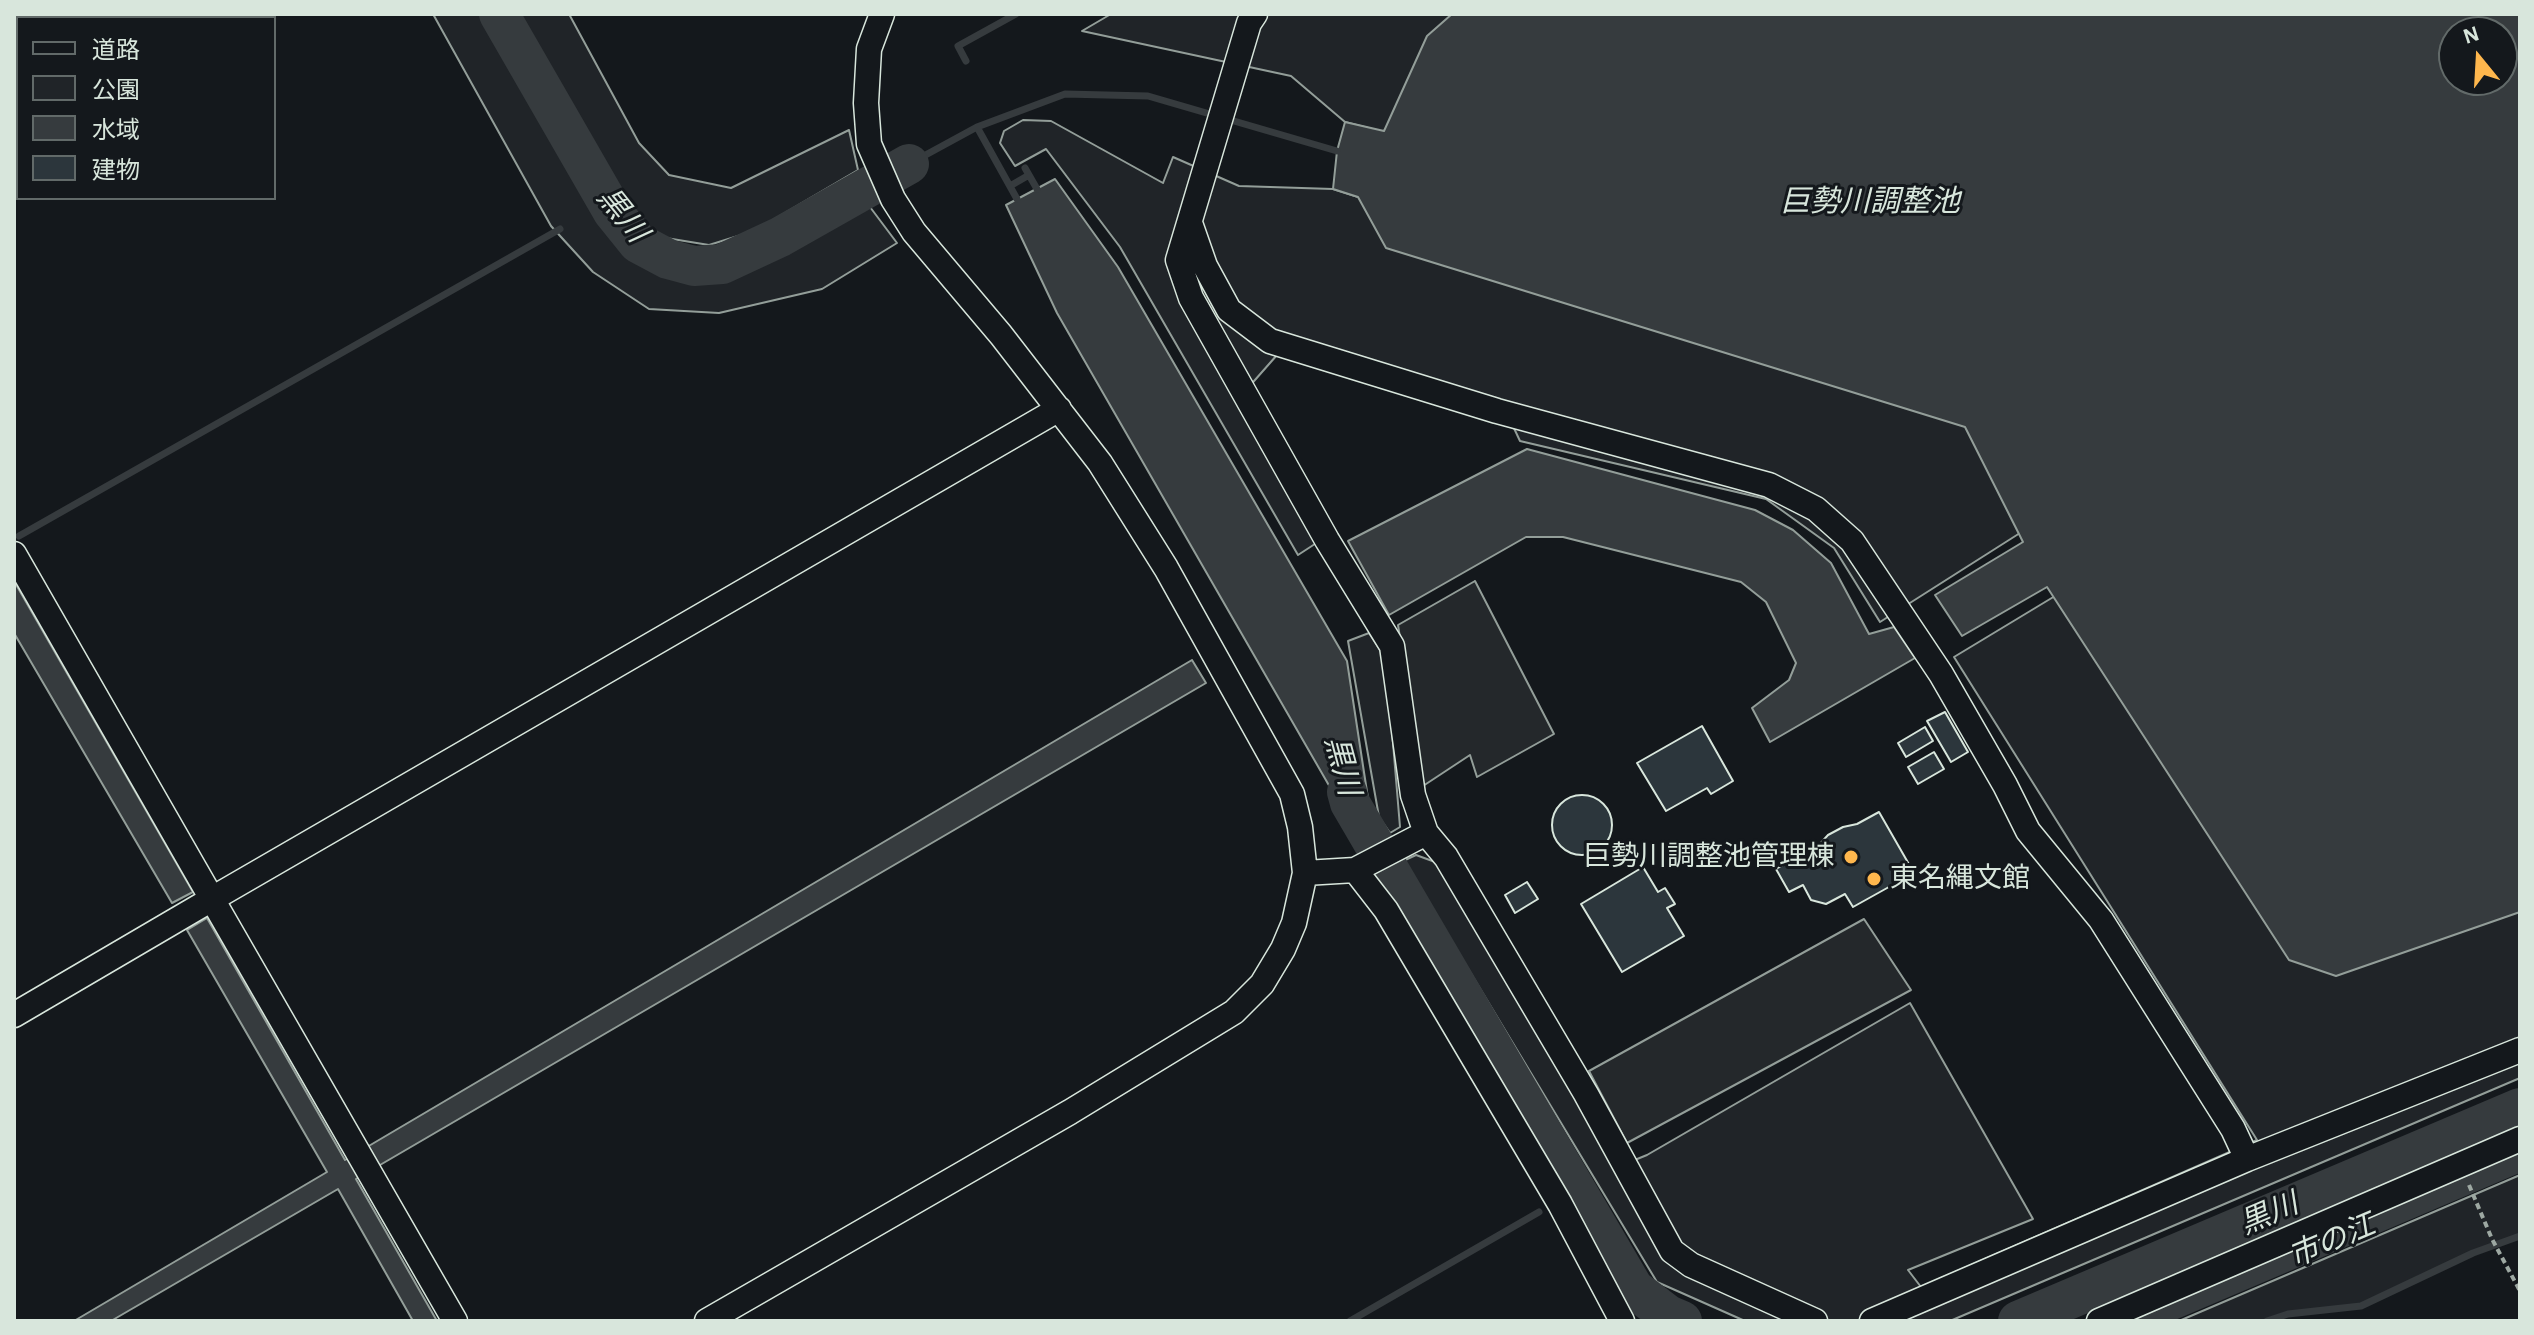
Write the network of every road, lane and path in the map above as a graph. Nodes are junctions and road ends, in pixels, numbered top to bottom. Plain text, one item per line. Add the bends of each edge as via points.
1 (882, 14) edge
2 (1255, 14) edge
3 (1190, 223) junction
4 (1059, 409) junction
5 (14, 554) edge
6 (1426, 833) junction
7 (1355, 870) junction
8 (1305, 873) junction
9 (212, 899) junction
10 (14, 1015) edge
11 (2520, 1050) edge
12 (2520, 1139) edge
13 (2247, 1159) junction
14 (2475, 1197) dead end
15 (2520, 1291) edge
16 (455, 1321) edge
17 (707, 1321) edge
18 (1622, 1321) edge
19 (1815, 1321) edge
20 (1872, 1321) edge
21 (2099, 1321) edge

1 - 4 street via 869,49 866,103 869,144 893,199
2 - 3 street
3 - 6 street via 1178,260 1191,298 1392,646 1413,795
3 - 13 street via 1229,310 1270,341 1497,411 1769,485 1816,509 1852,541 1941,674 2028,831 2101,920
4 - 8 street via 1166,568 1292,794
4 - 9 street
5 - 9 street
6 - 7 street
6 - 19 street via 1592,1090 1672,1251 1691,1265
7 - 8 street
7 - 18 street via 1410,950 1560,1204
8 - 17 street via 1283,949 1262,984 1234,1012
9 - 10 street
9 - 16 street
11 - 13 street
12 - 21 street
13 - 20 street
14 - 15 path

